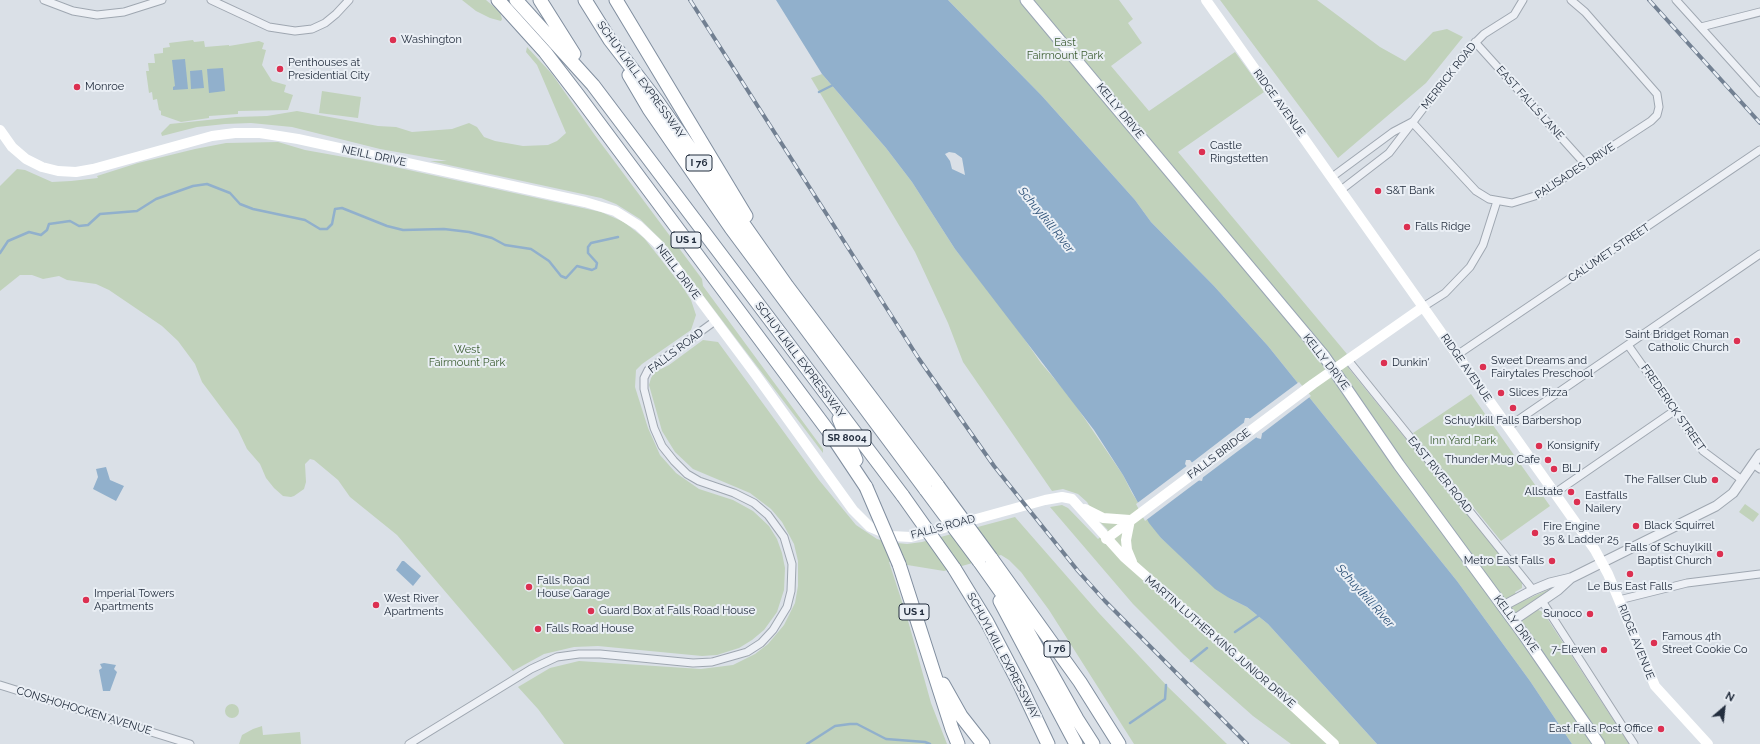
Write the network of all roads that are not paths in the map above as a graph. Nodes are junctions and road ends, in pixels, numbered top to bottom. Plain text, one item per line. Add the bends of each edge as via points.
1 (44, 0) edge
2 (162, 0) edge
3 (211, 0) edge
4 (349, 0) edge
5 (498, 0) edge
6 (516, 0) edge
7 (540, 0) edge
8 (585, 0) edge
9 (616, 0) edge
10 (1026, 0) edge
11 (1206, 0) edge
12 (1523, 0) edge
13 (1571, 0) edge
14 (1676, 0) edge
15 (1760, 12) edge
16 (1701, 28) junction
17 (610, 40) junction
18 (1475, 42) junction
19 (593, 85) junction
20 (1760, 93) edge
21 (1412, 122) junction
22 (0, 130) edge
23 (1760, 150) edge
24 (1585, 164) junction
25 (1332, 177) junction
26 (1341, 190) junction
27 (1497, 201) junction
28 (1760, 254) edge
29 (787, 286) junction
30 (1423, 307) junction
31 (715, 321) junction
32 (1628, 345) junction
33 (1457, 355) junction
34 (1348, 360) junction
35 (1334, 370) junction
36 (833, 402) junction
37 (1674, 411) junction
38 (1508, 427) junction
39 (1760, 454) edge
40 (1756, 467) edge
41 (1742, 480) junction
42 (866, 487) junction
43 (932, 488) junction
44 (1555, 493) junction
45 (1079, 506) junction
46 (1132, 519) junction
47 (1106, 539) junction
48 (985, 559) junction
49 (1602, 562) junction
50 (1134, 566) junction
51 (1760, 574) edge
52 (1571, 578) junction
53 (1533, 590) junction
54 (1619, 600) junction
55 (1542, 601) junction
56 (1503, 606) junction
57 (1514, 620) junction
58 (930, 661) junction
59 (0, 685) edge
60 (190, 744) edge
61 (409, 744) edge
62 (958, 744) edge
63 (983, 744) edge
64 (1048, 744) edge
65 (1076, 744) edge
66 (1093, 744) edge
67 (1118, 744) edge
68 (1334, 744) edge
69 (1598, 744) edge
70 (1634, 744) edge
71 (1708, 744) edge

1 - 2 street via 72,12 97,15 124,12
3 - 4 street via 269,27 295,32 325,23
5 - 42 highway, US 1 via 545,52 578,95 832,436
6 - 19 highway, SCHUYLKILL EXPRESSWAY
7 - 19 highway
8 - 17 highway, SCHUYLKILL EXPRESSWAY / I 76
9 - 29 highway
10 - 35 main road, KELLY DRIVE
11 - 25 main road, RIDGE AVENUE
12 - 18 street, MERRICK ROAD via 1508,20
13 - 24 street, PALISADES DRIVE via 1653,88 1659,98 1657,115 1651,121
14 - 16 street
15 - 16 street
16 - 20 street
17 - 29 highway, SCHUYLKILL EXPRESSWAY / I 76 via 657,101
17 - 43 highway via 643,100 704,189 822,351
18 - 21 street, MERRICK ROAD
18 - 24 street, EAST FALLS LANE
19 - 36 highway, SCHUYLKILL EXPRESSWAY
21 - 25 street, MERRICK ROAD via 1393,132
21 - 26 street, MERRICK ROAD via 1389,154
21 - 27 street, PALISADES DRIVE via 1470,186 1483,196
22 - 31 main road, NEILL DRIVE via 12,147 26,159 58,171 76,172 212,136 260,133 596,204 624,215 652,238
23 - 33 street, CALUMET STREET
24 - 27 street, PALISADES DRIVE via 1532,198 1512,203
25 - 26 main road, RIDGE AVENUE
26 - 30 main road, RIDGE AVENUE
27 - 30 street via 1483,245 1470,267 1445,293
28 - 32 street
29 - 43 highway, SCHUYLKILL EXPRESSWAY / I 76
30 - 33 main road, RIDGE AVENUE
30 - 34 main road
31 - 45 main road, FALLS ROAD via 853,510 864,522 880,532 901,537 919,536 1056,497 1067,497
31 - 61 street, FALLS ROAD via 648,370 644,378 644,390 654,428 662,446 674,461 687,474 699,481 754,503 768,515 779,530 790,555 791,591 783,616 773,630 761,643 747,652 712,662 693,663 600,654 579,654 549,660
32 - 37 street, FREDERICK STREET
32 - 38 street
33 - 38 main road, RIDGE AVENUE
34 - 35 main road
34 - 53 street, EAST RIVER ROAD
35 - 46 main road, FALLS BRIDGE
35 - 56 main road, KELLY DRIVE via 1399,465
36 - 42 highway, SR 8004
36 - 64 highway, SCHUYLKILL EXPRESSWAY, bridge via 954,568 987,622
37 - 41 street, FREDERICK STREET via 1702,451
37 - 44 street
38 - 44 main road, RIDGE AVENUE
39 - 40 street
40 - 41 street
41 - 49 street via 1731,496 1716,506
42 - 58 highway, US 1, bridge via 898,564
43 - 48 highway, bridge
44 - 49 main road, RIDGE AVENUE
45 - 46 main road via 1102,518
45 - 47 main road, FALLS ROAD
46 - 47 main road, FALLS BRIDGE
46 - 50 main road via 1126,544
47 - 50 main road, MARTIN LUTHER KING JUNIOR DRIVE
48 - 65 highway
48 - 66 highway
48 - 67 highway, I 76 via 1053,642
49 - 52 street
49 - 54 main road, RIDGE AVENUE
50 - 68 main road, MARTIN LUTHER KING JUNIOR DRIVE
51 - 54 street via 1687,583
52 - 53 street
52 - 55 street
53 - 56 street
54 - 71 main road, RIDGE AVENUE via 1654,686
55 - 57 street
55 - 70 street
56 - 57 main road, KELLY DRIVE
57 - 69 main road, KELLY DRIVE
58 - 62 highway
58 - 63 highway, US 1 via 961,716
59 - 60 street, CONSHOHOCKEN AVENUE

